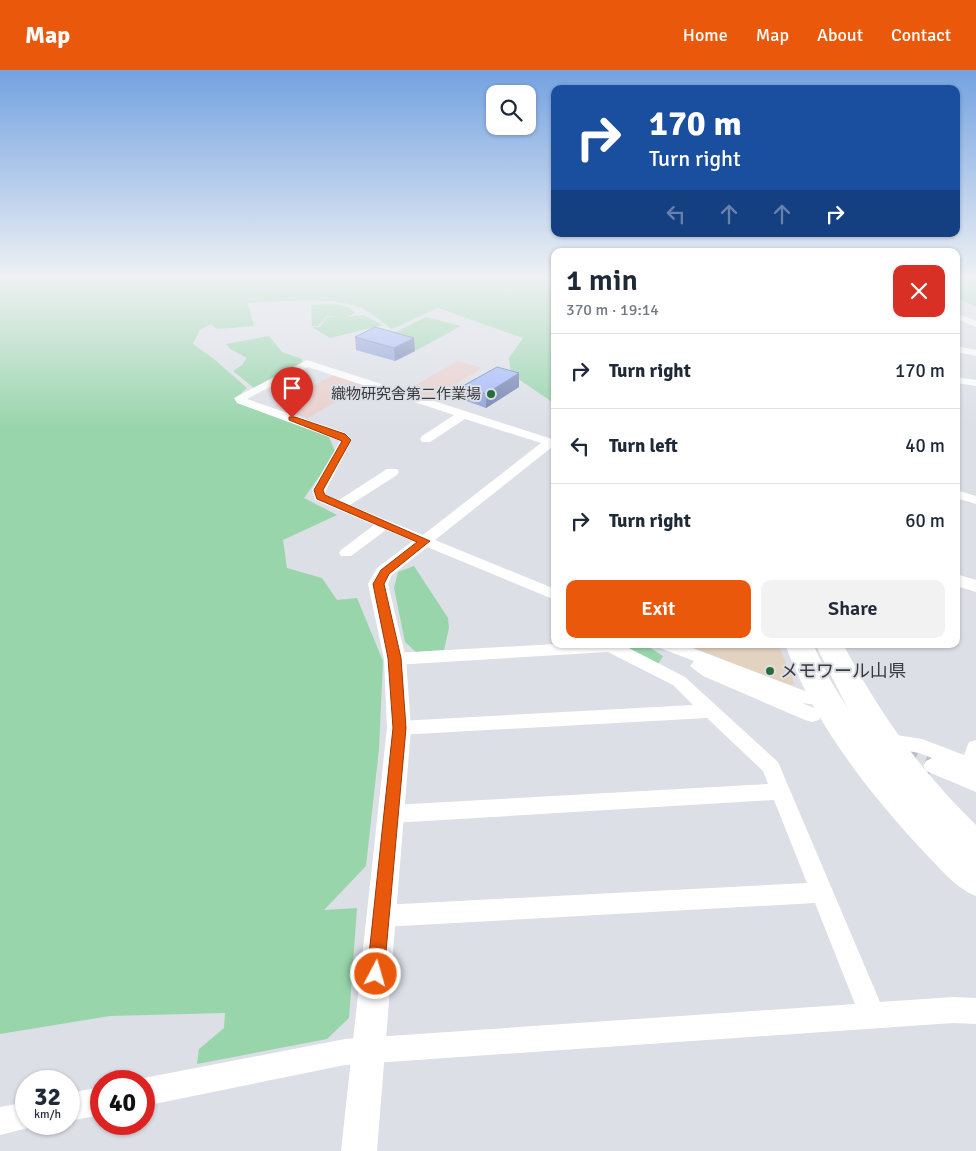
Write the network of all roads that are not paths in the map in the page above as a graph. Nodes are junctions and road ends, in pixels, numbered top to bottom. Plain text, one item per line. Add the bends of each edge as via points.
1 (960, 350) edge
2 (976, 353) edge
3 (960, 381) edge
4 (976, 384) edge
5 (464, 414) junction
6 (426, 439) dead end
7 (551, 443) edge
8 (551, 444) edge
9 (392, 472) dead end
10 (960, 495) edge
11 (976, 500) edge
12 (340, 505) junction
13 (384, 524) junction
14 (424, 541) junction
15 (346, 553) dead end
16 (960, 581) edge
17 (976, 586) edge
18 (551, 593) edge
19 (576, 648) edge
20 (616, 648) edge
21 (672, 648) edge
22 (800, 648) edge
23 (830, 648) edge
24 (394, 658) junction
25 (819, 707) junction
26 (711, 711) junction
27 (399, 728) junction
28 (884, 740) junction
29 (976, 746) edge
30 (933, 766) tunnel mouth
31 (974, 772) edge
32 (781, 791) junction
33 (392, 814) junction
34 (976, 848) edge
35 (976, 880) edge
36 (822, 892) junction
37 (382, 916) junction
38 (976, 1011) edge
39 (873, 1016) junction
40 (367, 1050) junction
41 (155, 1090) edge
42 (15, 1118) edge
43 (0, 1121) edge
44 (359, 1151) edge

1 - 2 street
3 - 4 street
5 - 6 street
5 - 7 street
5 - 12 street via 307,363 243,394 241,401 346,440 318,494
8 - 14 street
9 - 12 street
10 - 11 street
12 - 13 street
13 - 14 street
13 - 15 street
14 - 18 street
14 - 24 street via 384,572 378,584
16 - 17 street
19 - 24 street
20 - 26 street via 679,681
21 - 25 street via 709,672
22 - 25 highway
23 - 28 highway
24 - 27 street
25 - 35 highway via 934,839
26 - 27 street
26 - 32 street via 771,767
27 - 33 street
28 - 31 street via 922,746
28 - 34 highway via 929,801
29 - 31 street
30 - 31 street
32 - 33 street
32 - 36 street
33 - 37 street
36 - 37 street
36 - 39 street
37 - 40 street
38 - 39 street
39 - 40 street
40 - 41 street
40 - 44 street
42 - 43 street

